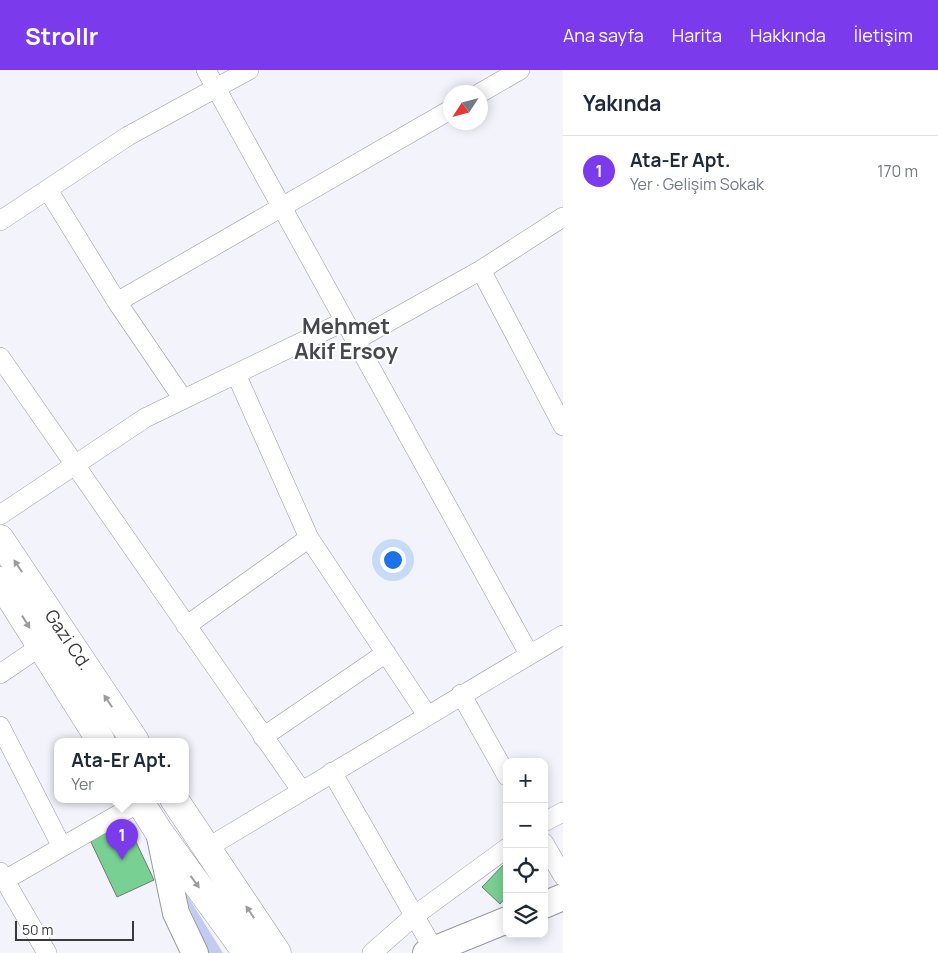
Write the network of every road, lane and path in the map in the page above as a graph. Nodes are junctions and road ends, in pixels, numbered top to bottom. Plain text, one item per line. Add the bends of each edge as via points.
1 (206, 70) edge
2 (249, 70) edge
3 (520, 70) edge
4 (495, 76) edge
5 (216, 87) junction
6 (443, 114) edge
7 (48, 190) junction
8 (282, 206) junction
9 (562, 219) edge
10 (0, 221) edge
11 (481, 270) junction
12 (117, 302) junction
13 (345, 321) junction
14 (356, 340) junction
15 (0, 357) edge
16 (236, 374) junction
17 (183, 399) junction
18 (563, 426) edge
19 (74, 466) junction
20 (0, 515) edge
21 (310, 538) junction
22 (0, 539) edge
23 (0, 581) edge
24 (186, 626) junction
25 (563, 635) edge
26 (41, 646) junction
27 (386, 653) junction
28 (529, 654) junction
29 (0, 674) edge
30 (461, 694) junction
31 (427, 715) junction
32 (0, 726) edge
33 (263, 737) junction
34 (99, 738) edge
35 (133, 738) edge
36 (503, 769) edge
37 (332, 772) junction
38 (300, 790) junction
39 (134, 803) edge
40 (141, 803) edge
41 (177, 803) edge
42 (563, 812) edge
43 (548, 820) edge
44 (159, 832) junction
45 (62, 847) junction
46 (207, 848) junction
47 (547, 848) edge
48 (503, 851) edge
49 (2, 876) edge
50 (563, 876) edge
51 (563, 897) edge
52 (548, 903) edge
53 (414, 916) junction
54 (503, 922) edge
55 (192, 952) edge
56 (430, 952) edge
57 (47, 953) edge
58 (247, 953) edge
59 (277, 953) edge
60 (372, 953) edge

1 - 5 street
2 - 5 street
3 - 4 street
5 - 7 street via 128,136
5 - 8 street
6 - 8 street
7 - 10 street
7 - 12 street
8 - 12 street
8 - 13 street
9 - 11 street
11 - 14 street
11 - 18 street
12 - 17 street
13 - 14 street
13 - 16 street
14 - 28 street
15 - 19 street
16 - 17 street
16 - 21 street
17 - 19 street via 145,418
19 - 20 street
19 - 24 street
21 - 24 street
21 - 27 street
35 -> 22 main road, Gazi Cd.
23 -> 26 main road, Gazi Cd.
24 - 33 street
25 - 28 street
26 - 29 street
26 - 34 main road, Gazi Cd.
27 - 31 street
27 - 33 street
28 - 30 street
30 - 31 street
30 - 36 street
31 - 37 street
32 - 45 street
33 - 38 street
37 - 38 street
37 - 53 street
38 - 46 street
39 - 45 street
40 - 44 main road
41 - 46 main road
42 - 43 street
44 - 55 street via 176,913
44 -> 58 main road
45 - 49 street
59 -> 46 main road
47 - 50 street
48 - 53 street
49 - 57 street
51 - 52 street
53 - 56 street
53 - 60 street
54 - 56 street

